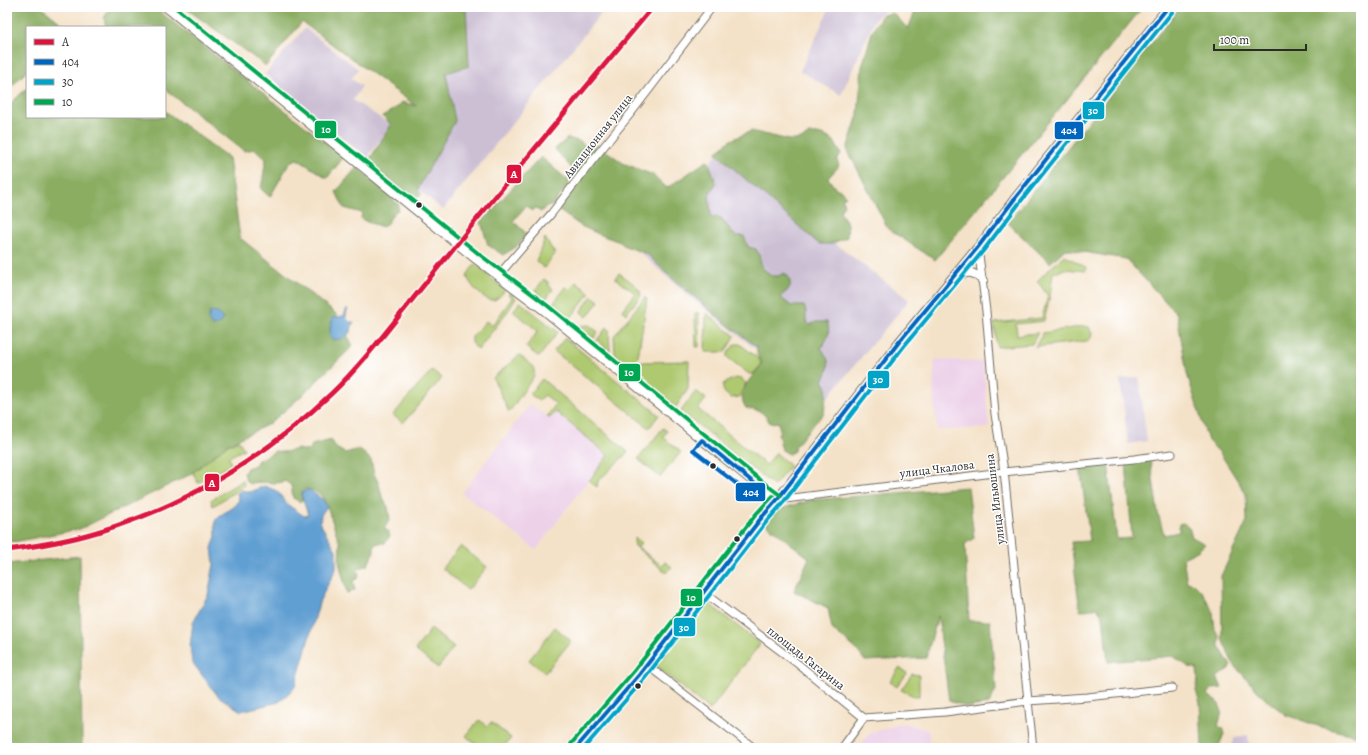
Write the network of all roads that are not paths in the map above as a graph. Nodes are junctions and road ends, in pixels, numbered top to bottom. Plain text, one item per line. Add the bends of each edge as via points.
1 (165, 7) edge
2 (712, 7) edge
3 (1168, 7) edge
4 (978, 247) junction
5 (498, 276) junction
6 (983, 281) junction
7 (951, 282) junction
8 (1172, 454) dead end
9 (1004, 472) junction
10 (777, 500) junction
11 (704, 593) junction
12 (647, 665) junction
13 (1172, 688) dead end
14 (1028, 701) junction
15 (864, 718) junction
16 (576, 748) edge
17 (754, 748) edge
18 (842, 748) edge
19 (1033, 748) edge

1 - 5 street
2 - 5 street, Авиационная улица via 551,214
3 - 4 main road
4 - 6 street, улица Ильюшина
4 - 7 main road
5 - 10 street
6 - 7 main road via 976,274 968,272
6 - 9 street, улица Ильюшина via 995,414
7 - 10 main road via 899,342
8 - 9 street, улица Чкалова
9 - 10 street, улица Чкалова
9 - 14 street, улица Ильюшина
10 - 11 main road
11 - 12 main road
11 - 15 street, площадь Гагарина
12 - 16 main road
12 - 17 street
13 - 14 street
14 - 15 street
14 - 19 street, улица Ильюшина
15 - 18 street

